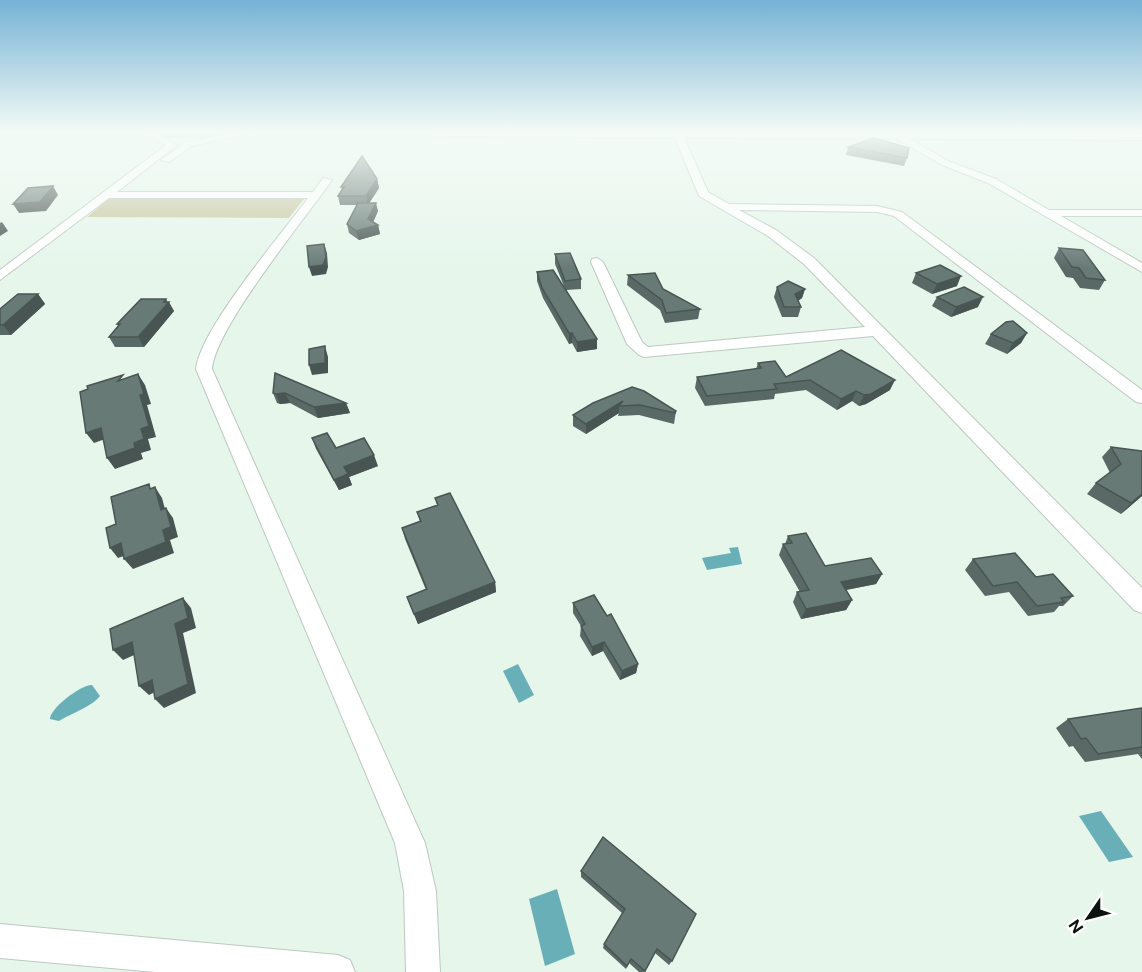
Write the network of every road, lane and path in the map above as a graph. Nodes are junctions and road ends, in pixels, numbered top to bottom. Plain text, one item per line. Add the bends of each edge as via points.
1 (129, 178) edge
2 (143, 178) edge
3 (696, 178) edge
4 (985, 178) edge
5 (130, 188) junction
6 (321, 188) junction
7 (111, 192) junction
8 (718, 203) junction
9 (1046, 213) junction
10 (1142, 213) edge
11 (597, 262) dead end
12 (1142, 268) edge
13 (0, 276) edge
14 (875, 331) junction
15 (1142, 398) edge
16 (1142, 603) edge
17 (0, 941) edge
18 (339, 972) edge
19 (423, 972) edge

1 - 7 street
2 - 5 street
3 - 8 street via 701,191
4 - 9 street
5 - 6 street
5 - 7 street
6 - 7 street
6 - 19 street via 219,328 205,356 204,369 410,843 420,887
7 - 13 street
8 - 14 street via 798,251
8 - 15 street via 757,209 877,209 898,214
9 - 10 street
9 - 12 street
11 - 14 street via 635,344 644,352
14 - 16 street
17 - 18 street

